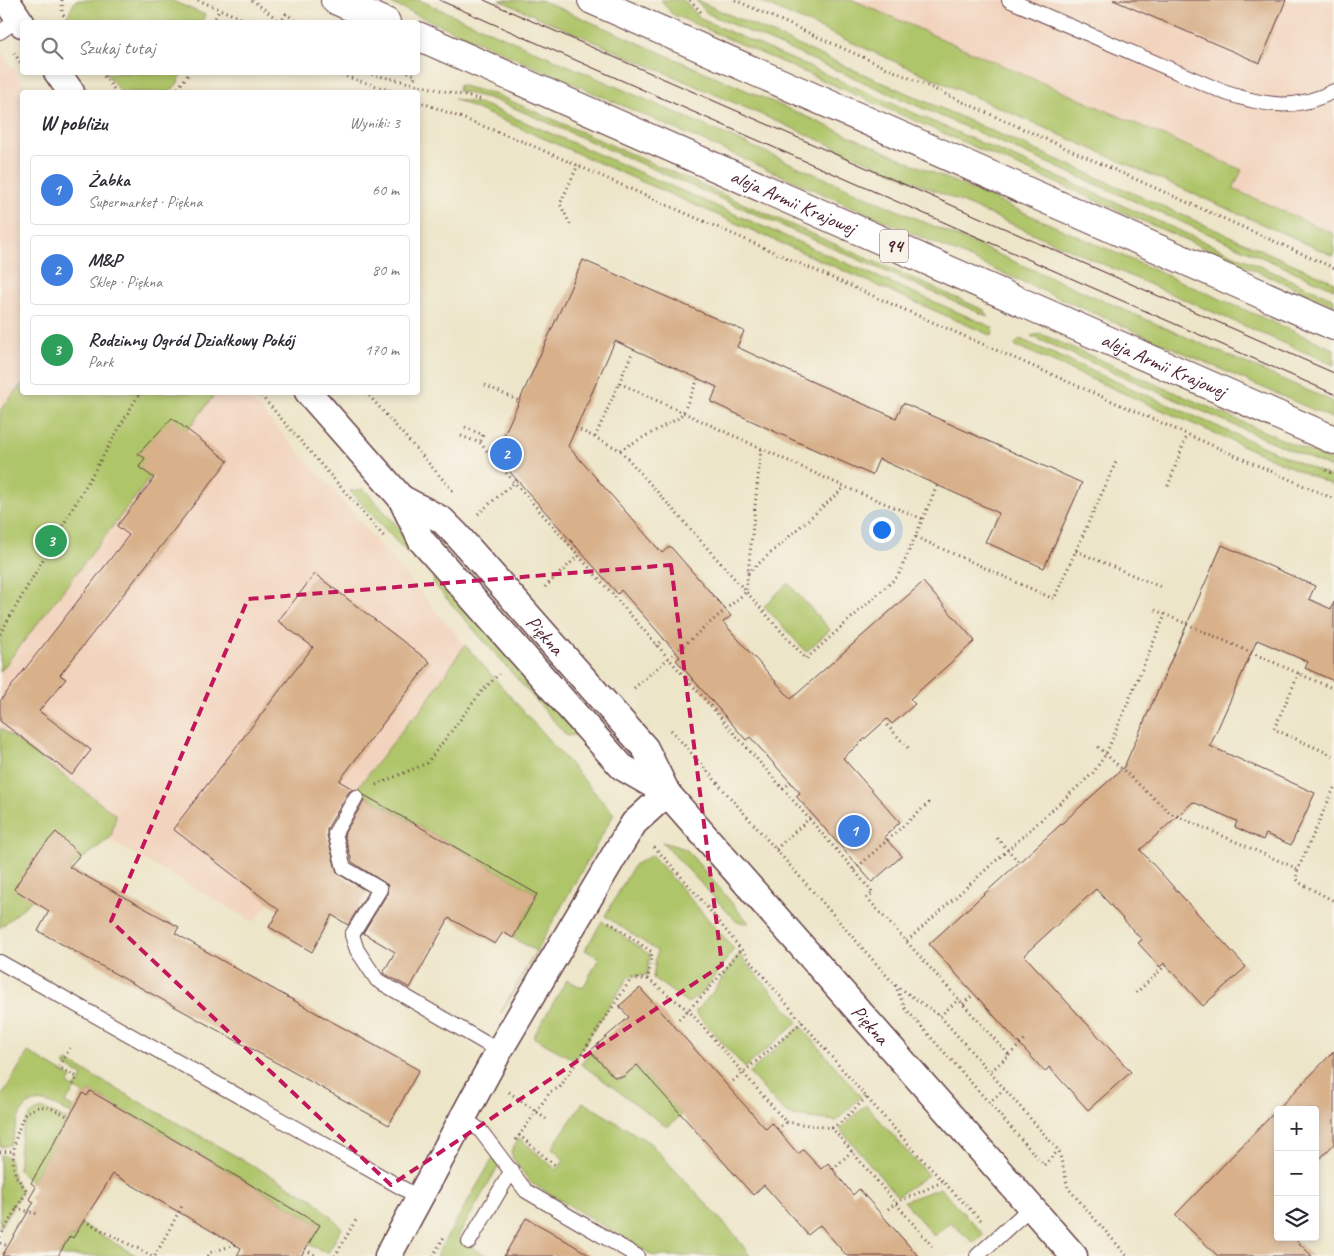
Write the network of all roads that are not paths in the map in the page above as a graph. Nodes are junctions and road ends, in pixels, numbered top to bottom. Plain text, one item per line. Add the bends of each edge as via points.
1 (335, 0) edge
2 (592, 0) edge
3 (1009, 0) edge
4 (625, 6) edge
5 (381, 20) edge
6 (420, 37) edge
7 (59, 75) edge
8 (70, 90) edge
9 (1334, 91) edge
10 (1334, 326) edge
11 (311, 395) edge
12 (1334, 440) edge
13 (667, 793) junction
14 (356, 797) dead end
15 (0, 962) edge
16 (500, 1051) junction
17 (464, 1118) junction
18 (512, 1170) junction
19 (420, 1198) junction
20 (1031, 1207) junction
21 (469, 1242) dead end
22 (388, 1256) edge
23 (637, 1256) edge
24 (977, 1256) edge
25 (1074, 1256) edge

1 - 5 main road
2 - 4 main road
3 - 9 lane via 1258,104 1295,105
4 - 10 main road
6 - 12 main road, aleja Armii Krajowej / 94
7 - 8 street
11 - 13 street, Piękna via 400,498 421,540 622,767
13 - 16 street via 634,823
13 - 20 street, Piękna
14 - 16 lane via 336,833 344,868 380,889 352,935 357,950 377,980
15 - 19 lane
16 - 17 street
17 - 18 lane via 480,1130
17 - 19 street
18 - 21 lane
18 - 23 lane via 526,1191
19 - 22 street
20 - 24 lane
20 - 25 street, Piękna

